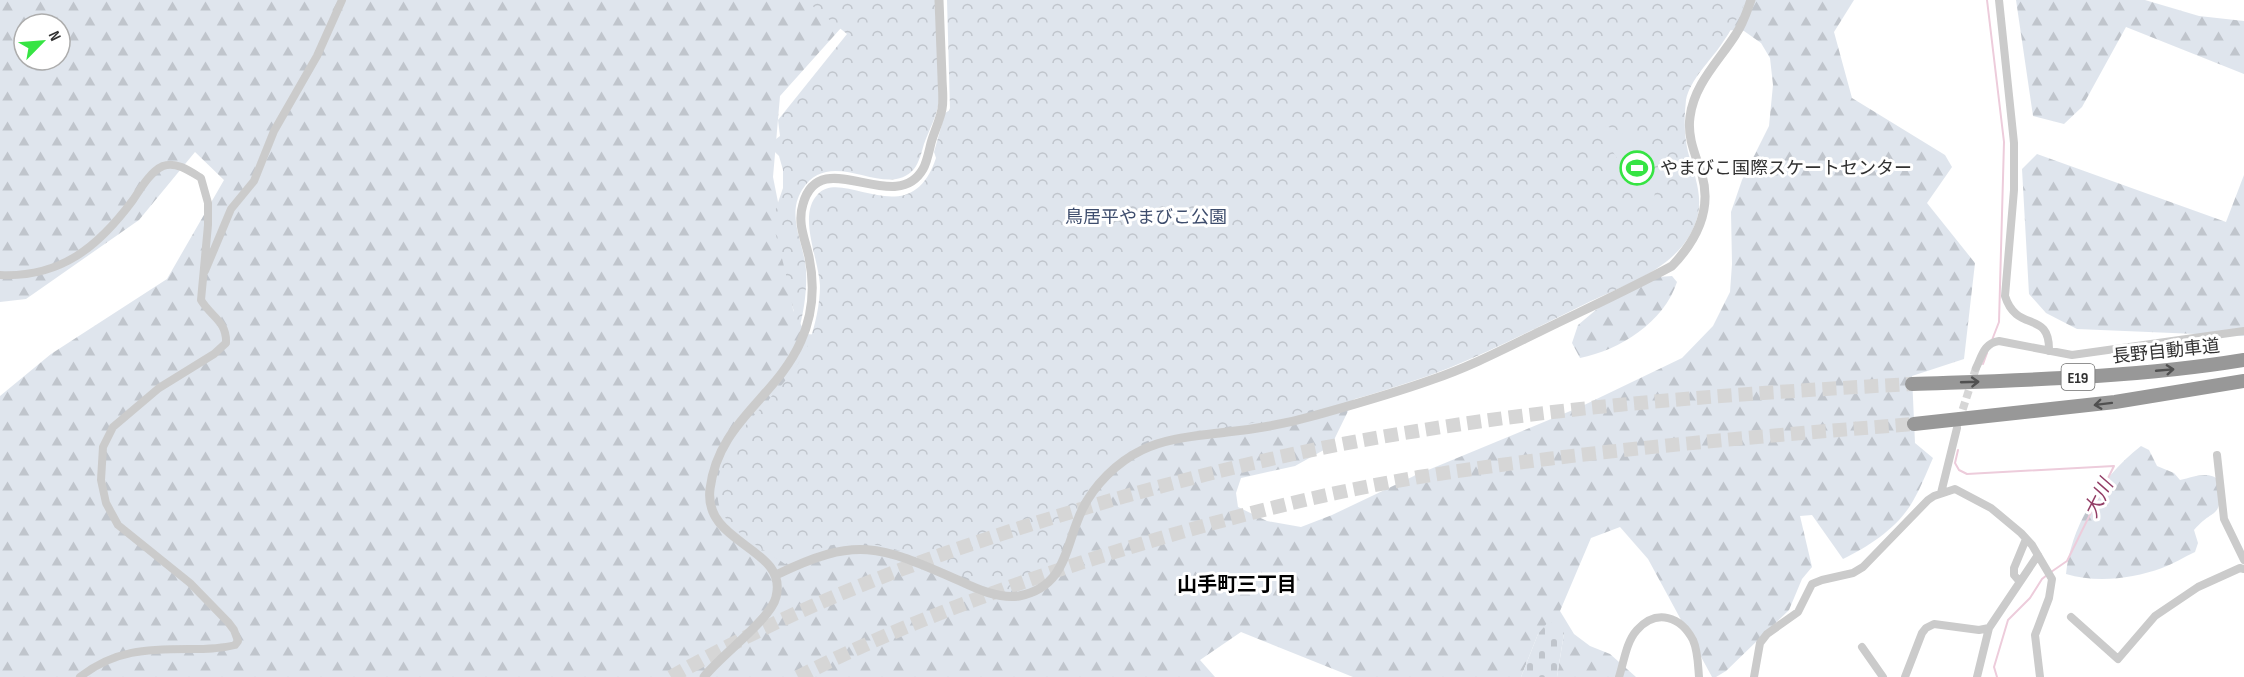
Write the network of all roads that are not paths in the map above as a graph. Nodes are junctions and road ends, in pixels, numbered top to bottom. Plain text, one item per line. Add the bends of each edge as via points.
1 (342, 0) edge
2 (939, 0) edge
3 (1751, 0) edge
4 (1999, 0) edge
5 (0, 275) edge
6 (201, 280) junction
7 (2244, 331) edge
8 (2049, 351) junction
9 (2244, 360) edge
10 (1976, 368) tunnel mouth
11 (2244, 381) edge
12 (1912, 384) tunnel mouth
13 (1914, 424) tunnel mouth
14 (1957, 428) tunnel mouth
15 (2217, 455) dead end
16 (1941, 493) junction
17 (2026, 539) junction
18 (2038, 555) junction
19 (2244, 560) edge
20 (2244, 569) edge
21 (776, 575) junction
22 (2020, 582) junction
23 (2071, 617) dead end
24 (1989, 628) junction
25 (1862, 647) dead end
26 (80, 677) edge
27 (704, 677) edge
28 (1619, 677) edge
29 (1699, 677) edge
30 (1754, 677) edge
31 (1882, 677) edge
32 (1905, 677) edge
33 (1977, 677) edge
34 (2040, 677) edge

1 - 6 street via 317,56 274,131 254,181 231,209
2 - 21 street via 942,107 923,169 899,187 829,178 809,191 803,203 801,226 813,289 810,316 792,359 724,442 714,469 710,506 718,523 767,561
3 - 21 street via 1738,31 1695,94 1690,134 1702,176 1705,205 1696,236 1672,266 1432,380 1310,417 1172,439 1142,450 1115,468 1091,494 1057,572 1044,586 1020,596 998,596 976,589 907,558 876,549 830,553
4 - 8 street via 2014,143 2005,296 2012,312 2046,330
5 - 6 street via 41,270 86,251 114,225 157,170 175,165 201,178 208,203
6 - 26 street via 201,300 222,324 226,343 159,388 113,427 103,447 101,480 106,502 118,525 190,583 228,622 238,641 223,648 130,652 95,665
7 - 8 street via 2072,355
8 - 10 street via 1999,340 1987,346
12 -> 9 highway, 長野自動車道 / E19 via 2106,375
11 -> 13 highway, E19 via 2115,402
14 - 16 street
15 - 19 street via 2224,519
16 - 17 street via 1955,489 1969,495 1991,508
16 - 30 street via 1928,501 1863,567 1812,584 1798,612 1760,643
17 - 18 street
17 - 22 street via 2014,568
18 - 22 street
18 - 34 street via 2052,579 2035,635
20 - 23 street via 2198,586 2155,616 2118,659
21 - 27 street via 777,592 770,609
22 - 24 street
24 - 32 street via 1934,624 1926,628
24 - 33 street
25 - 31 street
28 - 29 street via 1637,630 1656,617 1666,616 1676,620 1693,641

